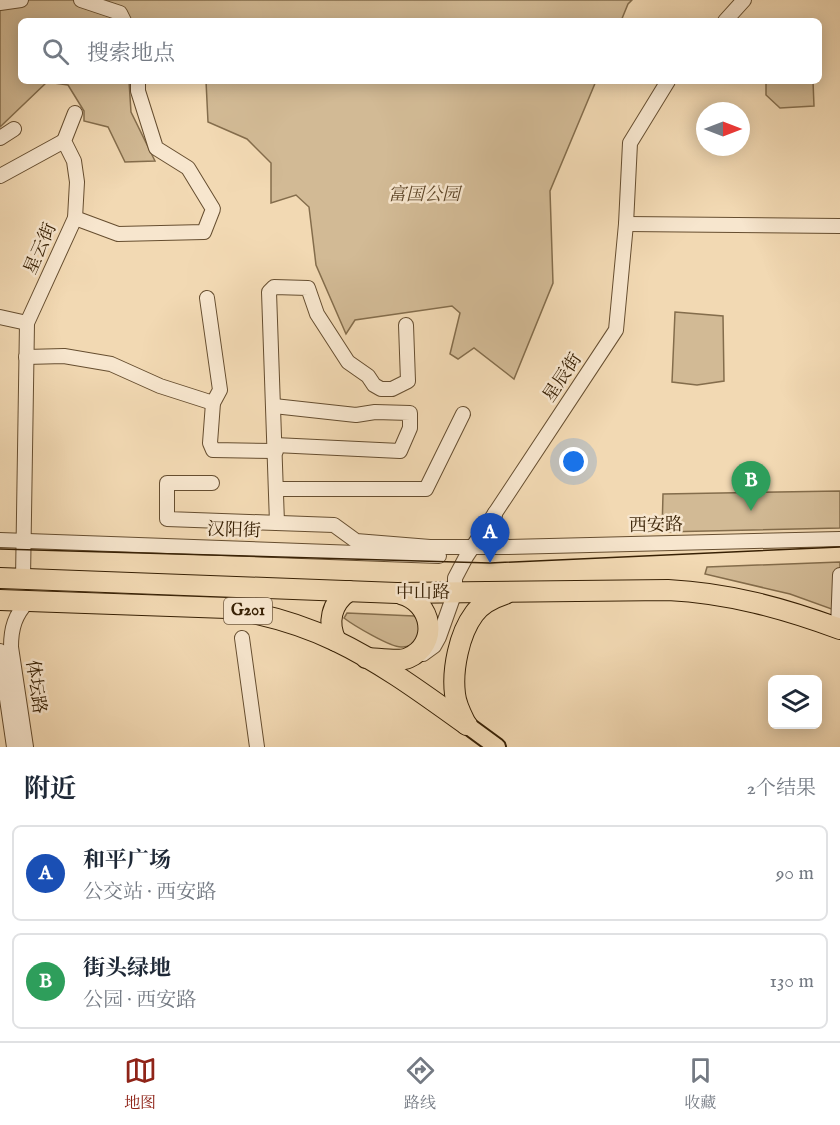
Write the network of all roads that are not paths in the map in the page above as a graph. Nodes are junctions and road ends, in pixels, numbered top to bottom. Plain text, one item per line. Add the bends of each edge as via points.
1 (21, 0) edge
2 (81, 0) edge
3 (744, 0) edge
4 (0, 3) edge
5 (122, 18) edge
6 (727, 18) edge
7 (138, 84) edge
8 (666, 84) edge
9 (75, 113) dead end
10 (14, 129) dead end
11 (0, 138) edge
12 (64, 141) junction
13 (0, 176) edge
14 (75, 218) junction
15 (626, 224) junction
16 (840, 226) edge
17 (207, 298) dead end
18 (0, 316) edge
19 (27, 323) junction
20 (406, 325) dead end
21 (26, 357) junction
22 (213, 403) junction
23 (274, 406) junction
24 (463, 414) dead end
25 (275, 448) junction
26 (212, 483) dead end
27 (277, 489) junction
28 (495, 513) junction
29 (277, 523) junction
30 (840, 539) edge
31 (0, 540) edge
32 (23, 541) junction
33 (507, 548) junction
34 (469, 553) junction
35 (840, 575) edge
36 (0, 579) edge
37 (23, 579) junction
38 (455, 585) junction
39 (349, 591) junction
40 (513, 592) junction
41 (397, 593) junction
42 (0, 600) edge
43 (28, 601) junction
44 (839, 629) edge
45 (242, 638) dead end
46 (336, 641) junction
47 (0, 651) edge
48 (366, 658) junction
49 (406, 659) junction
50 (467, 725) junction
51 (14, 747) edge
52 (26, 747) edge
53 (257, 747) edge
54 (497, 747) edge

1 - 4 street
2 - 5 street
3 - 6 street
7 - 14 street via 156,148 188,168 213,209 204,232 118,234
8 - 15 street, 星辰街 via 630,143
9 - 12 street
10 - 11 street
12 - 13 street
12 - 14 street via 74,161 77,182
14 - 19 street, 星云街
15 - 16 street
15 - 28 street, 星辰街 via 616,330
17 - 22 street via 220,390
18 - 19 street
19 - 21 street, 星云街
20 - 23 street via 408,381 392,389 381,389 348,362 316,314 308,288 274,287 269,292
21 - 22 street via 64,356 111,364 160,386
21 - 32 street, 星云街
22 - 25 street via 213,450
23 - 25 street
23 - 25 street via 356,415 410,413 410,428 400,451
24 - 27 street via 426,489
25 - 27 street
26 - 29 street via 166,483 167,519
27 - 29 street
28 - 33 street via 495,532
28 - 34 street, 星辰街
29 - 34 street via 334,525 356,541
30 - 33 street, 西安路
31 - 32 street, 汉阳街
32 - 34 street, 汉阳街
32 - 37 street, 星云街
33 - 34 street, 西安路
34 - 38 street, 星辰街
35 - 44 street
36 - 37 highway, 中山路 / G201
37 - 39 highway, 中山路 / G201
38 - 40 highway, 中山路 / G201
38 - 41 highway, 中山路 / G201 via 435,593
38 - 49 street, 星辰街 via 434,646 427,653
39 - 41 highway, 中山路 / G201
39 - 46 highway via 341,596 332,613
40 - 44 highway, 中山路 / G201 via 701,591 773,606
40 - 50 highway via 485,603 474,614 463,636 455,695
41 - 49 highway via 412,598 428,620 423,646
42 - 43 highway, G201
43 - 46 highway, G201 via 226,608 283,620
43 - 52 street, 体坛路 via 11,631
45 - 53 street
46 - 48 highway, G201
47 - 51 street, 体坛路
48 - 49 highway
48 - 50 highway, G201
50 - 54 main road

